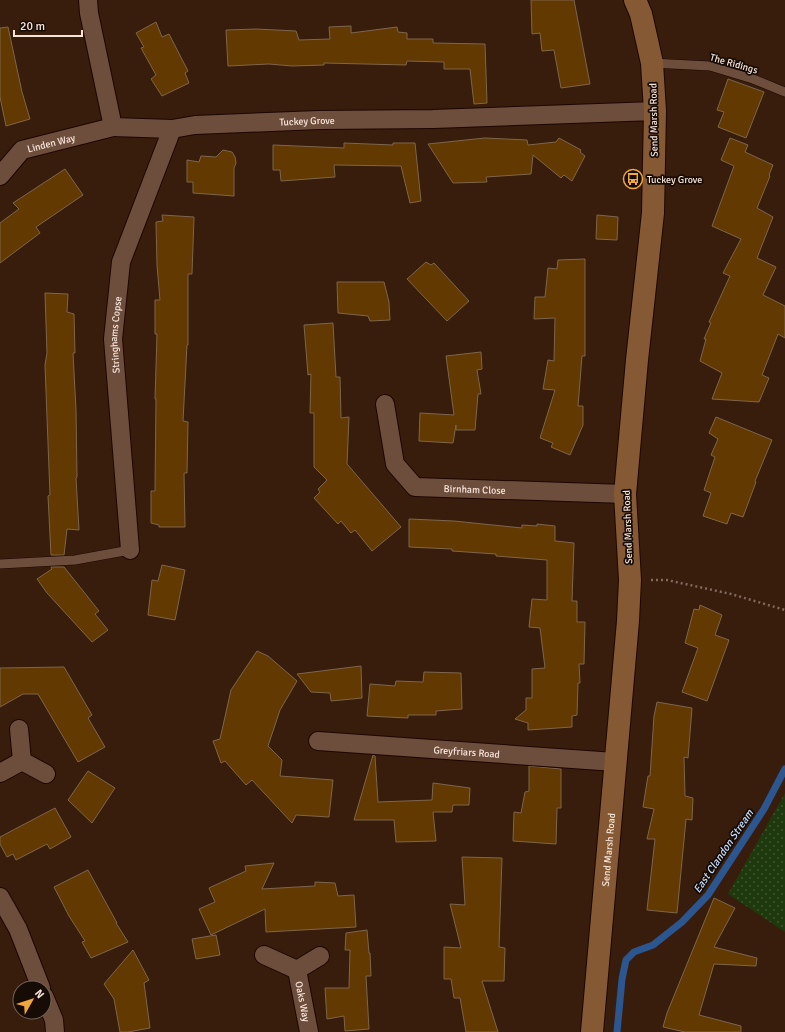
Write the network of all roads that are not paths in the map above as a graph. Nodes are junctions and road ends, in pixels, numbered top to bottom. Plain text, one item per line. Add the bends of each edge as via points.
1 (88, 0) edge
2 (635, 0) edge
3 (652, 63) junction
4 (785, 92) edge
5 (655, 111) junction
6 (113, 127) junction
7 (172, 129) junction
8 (0, 176) edge
9 (385, 404) dead end
10 (625, 494) junction
11 (130, 550) joint
12 (0, 564) edge
13 (19, 729) dead end
14 (318, 741) dead end
15 (22, 761) junction
16 (615, 762) junction
17 (0, 773) edge
18 (46, 774) dead end
19 (0, 897) edge
20 (264, 955) dead end
21 (320, 956) dead end
22 (297, 970) junction
23 (38, 980) edge
24 (52, 1015) edge
25 (55, 1032) edge
26 (309, 1032) edge
27 (592, 1032) edge

1 - 6 street
2 - 3 main road, Send Marsh Road
3 - 4 lane, The Ridings via 710,66 753,78
3 - 5 main road, Send Marsh Road
5 - 7 street, Tuckey Grove via 433,119 319,120
5 - 10 main road, Send Marsh Road via 653,213
6 - 7 street, Tuckey Grove
6 - 8 street, Linden Way via 22,150
7 - 11 street, Stringhams Copse via 121,262 113,339
9 - 10 street, Birnham Close via 394,464 415,487
10 - 16 main road, Send Marsh Road via 630,580
11 - 12 lane via 75,560
13 - 15 street
14 - 16 street, Greyfriars Road
15 - 17 street
15 - 18 street
16 - 27 main road, Send Marsh Road
19 - 23 street via 18,929
20 - 22 street, Oaks Way
21 - 22 street, Oaks Way
22 - 26 street, Oaks Way
24 - 25 street

